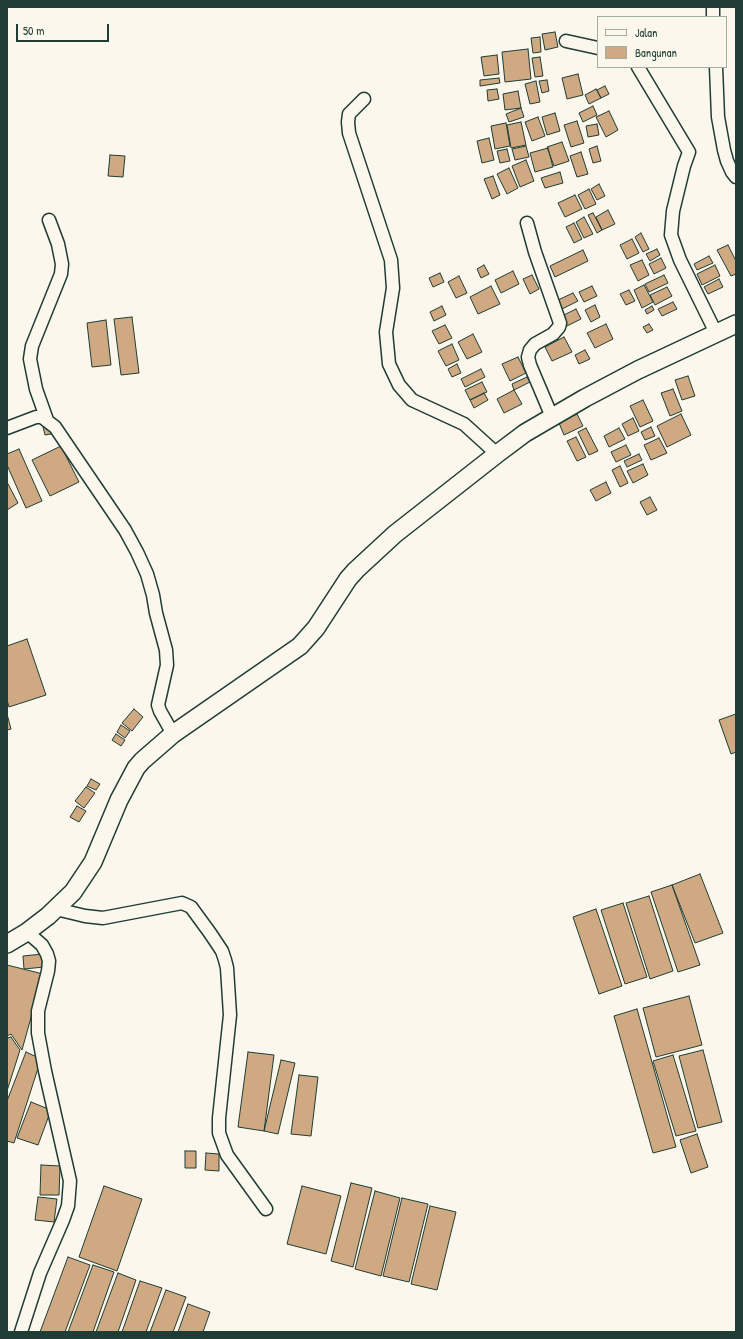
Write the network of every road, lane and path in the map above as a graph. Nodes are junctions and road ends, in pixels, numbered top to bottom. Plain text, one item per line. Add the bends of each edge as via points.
1 (566, 41) dead end
2 (597, 48) edge
3 (639, 68) edge
4 (716, 68) edge
5 (364, 98) dead end
6 (736, 177) edge
7 (49, 220) dead end
8 (527, 223) dead end
9 (736, 324) edge
10 (716, 333) junction
11 (552, 416) junction
12 (48, 420) junction
13 (7, 428) edge
14 (497, 454) junction
15 (173, 734) junction
16 (56, 910) junction
17 (28, 932) junction
18 (7, 944) edge
19 (266, 1209) dead end
20 (21, 1332) edge

1 - 2 street
3 - 10 street via 689,152 673,211 671,235 680,260
4 - 6 street via 718,117 727,161
5 - 14 street via 349,114 349,133 391,260 393,288 386,332 389,364 399,386 412,400 464,424
7 - 12 street via 58,244 61,274 32,346 30,359 36,389
8 - 11 street via 560,322 553,334 535,344 528,357
9 - 10 street
10 - 11 street via 638,370
11 - 14 street
12 - 13 street via 36,417
12 - 15 street via 64,439 125,530 147,574 167,659 158,705
14 - 15 street via 396,534 356,570 316,628 300,646
15 - 16 street via 136,768 119,800 93,862
16 - 17 street
16 - 19 street via 102,918 182,903 191,907 210,933 225,960 230,1015 219,1133 227,1155
17 - 18 street
17 - 20 street via 42,945 49,961 38,1012 38,1033 70,1181 68,1206 40,1273

